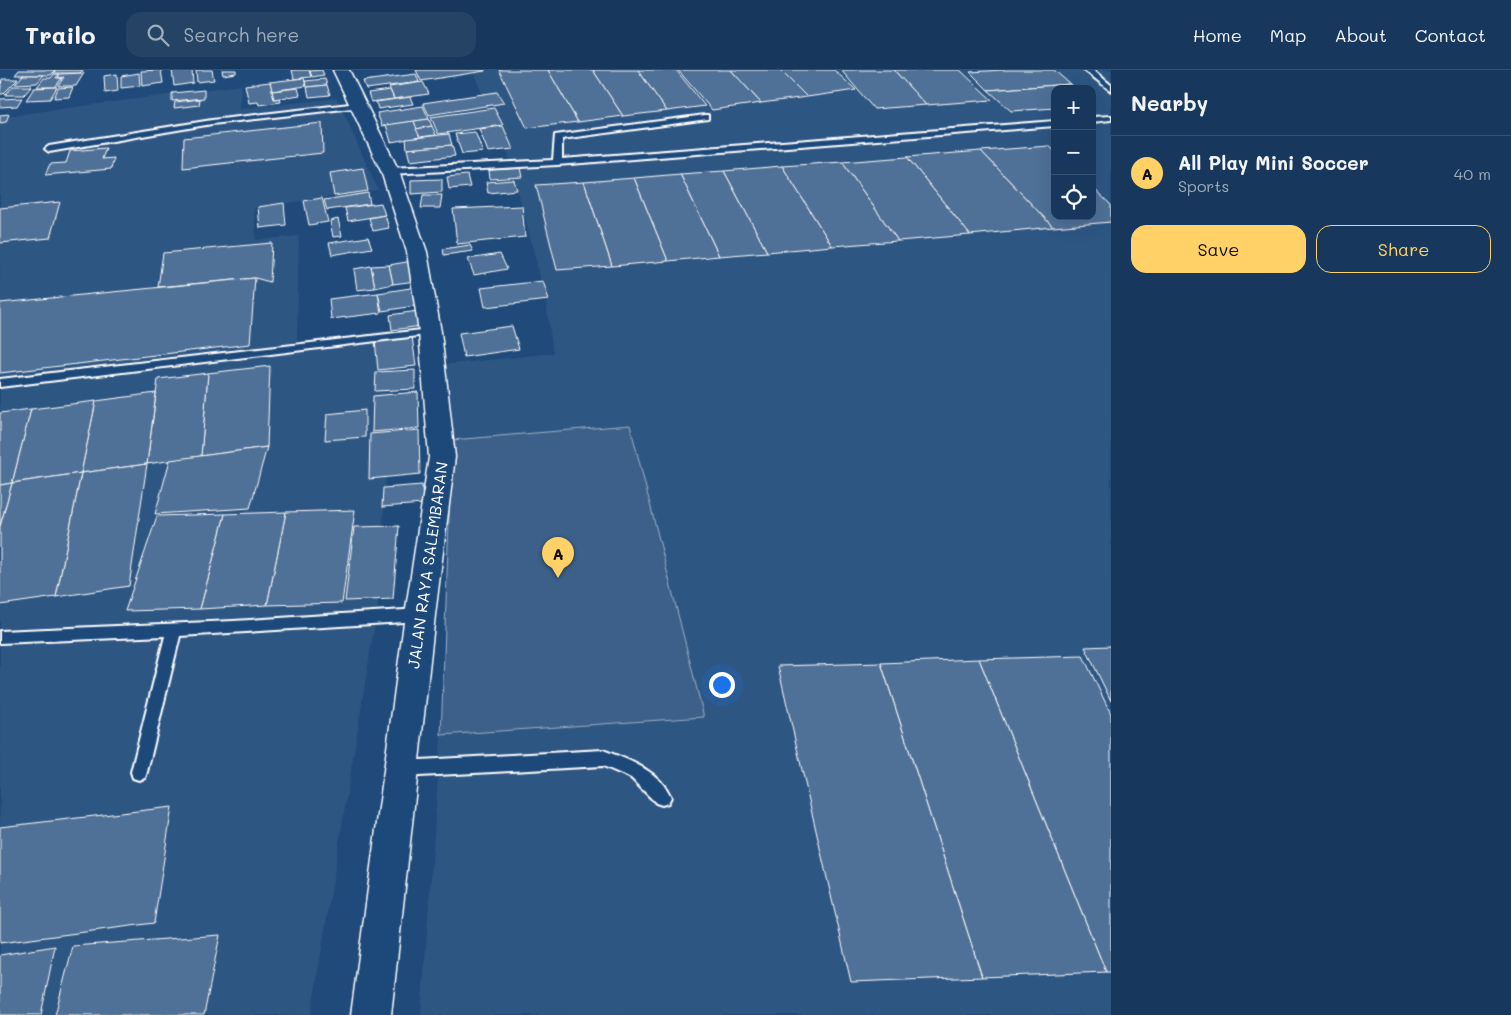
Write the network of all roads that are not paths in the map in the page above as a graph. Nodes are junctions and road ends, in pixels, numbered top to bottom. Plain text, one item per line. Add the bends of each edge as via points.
1 (342, 70) edge
2 (1088, 70) edge
3 (1111, 89) edge
4 (358, 105) junction
5 (705, 117) dead end
6 (1111, 118) edge
7 (1096, 120) edge
8 (1051, 123) edge
9 (49, 149) dead end
10 (557, 162) junction
11 (390, 171) junction
12 (430, 332) junction
13 (0, 383) edge
14 (420, 615) junction
15 (174, 629) junction
16 (0, 637) edge
17 (402, 768) junction
18 (140, 772) dead end
19 (662, 797) dead end
20 (371, 1015) edge

1 - 4 main road, JALAN RAYA SALEMBARAN
2 - 3 lane
4 - 9 lane via 212,122
4 - 11 main road, JALAN RAYA SALEMBARAN
5 - 10 lane via 558,137
6 - 7 lane
8 - 10 lane
10 - 11 lane
11 - 12 main road, JALAN RAYA SALEMBARAN via 416,252
12 - 13 lane
12 - 14 main road, JALAN RAYA SALEMBARAN via 442,457
14 - 15 lane
14 - 17 main road, JALAN RAYA SALEMBARAN
15 - 16 lane
15 - 18 lane
17 - 19 lane via 603,758 637,772
17 - 20 main road, JALAN RAYA SALEMBARAN

